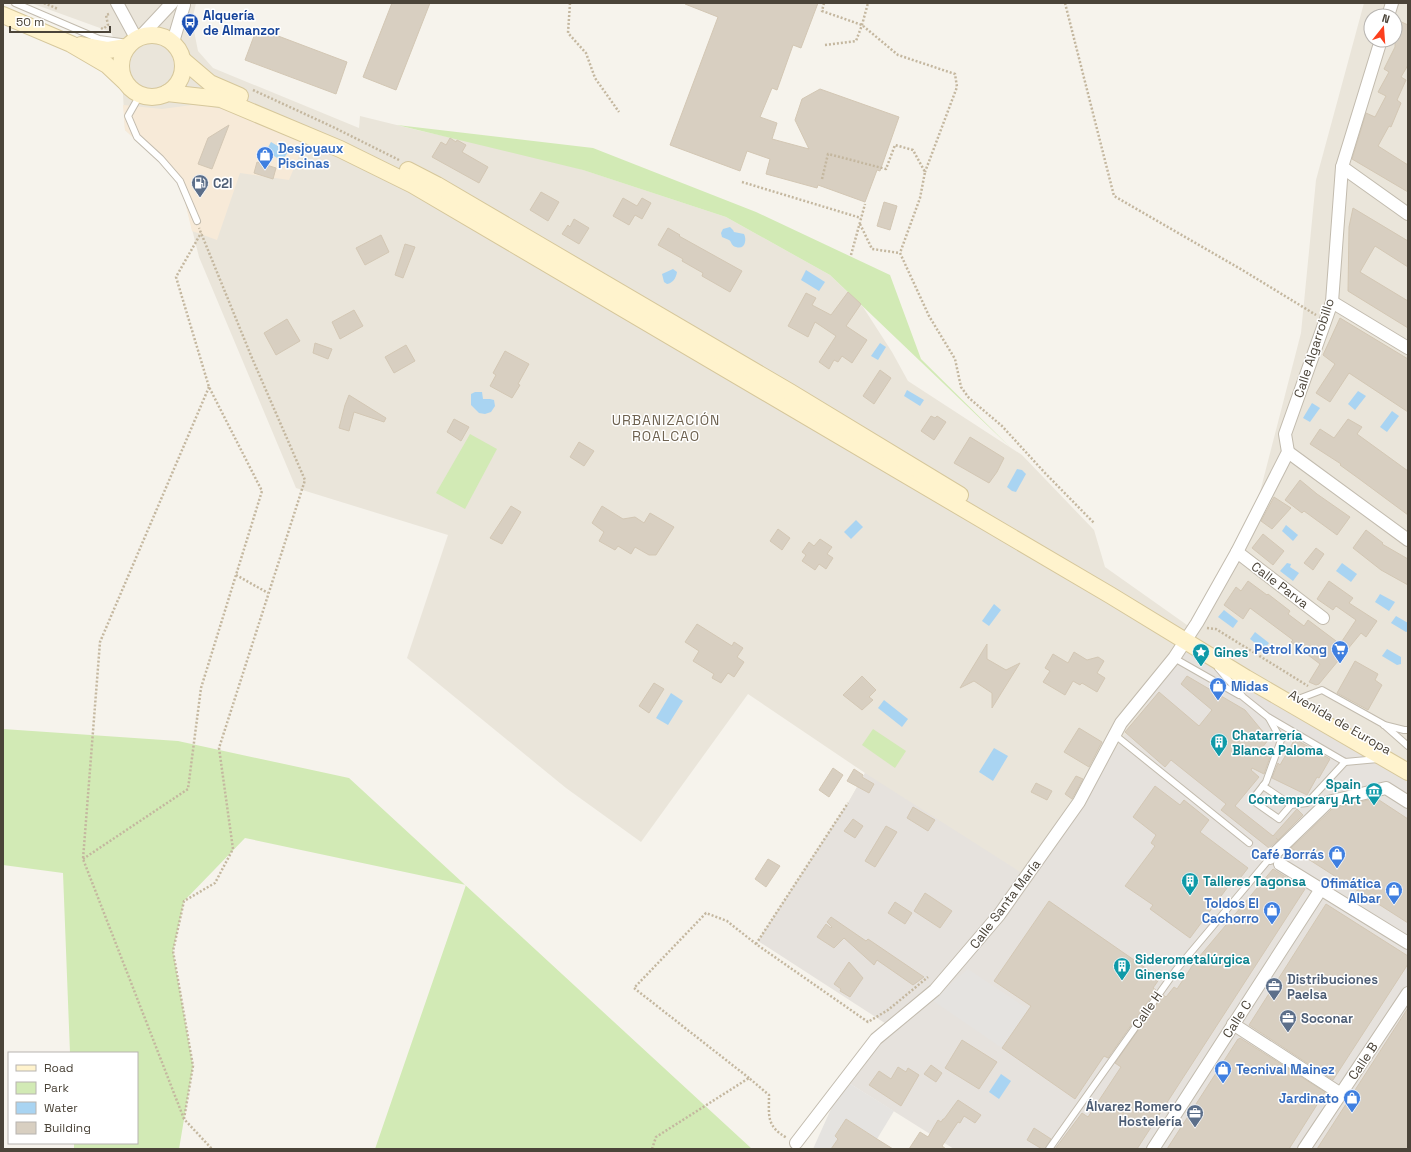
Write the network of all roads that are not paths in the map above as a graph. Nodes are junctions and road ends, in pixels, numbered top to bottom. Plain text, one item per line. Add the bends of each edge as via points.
1 (15, 3) edge
2 (181, 4) edge
3 (119, 7) edge
4 (3, 15) edge
5 (133, 41) junction
6 (173, 42) junction
7 (71, 44) junction
8 (1379, 48) edge
9 (183, 60) junction
10 (124, 81) junction
11 (167, 93) junction
12 (140, 95) junction
13 (1342, 167) junction
14 (1408, 214) edge
15 (197, 221) road end
16 (1332, 302) junction
17 (1408, 348) edge
18 (1288, 452) junction
19 (1408, 540) edge
20 (1237, 552) junction
21 (1323, 618) dead end
22 (1190, 634) junction
23 (1204, 654) junction
24 (1174, 658) junction
25 (1307, 696) junction
26 (1243, 697) junction
27 (1268, 717) junction
28 (1383, 724) junction
29 (1408, 730) edge
30 (1115, 735) junction
31 (1408, 746) edge
32 (1345, 762) junction
33 (1392, 762) junction
34 (1408, 762) edge
35 (1408, 772) edge
36 (1263, 786) junction
37 (1408, 802) edge
38 (1291, 805) junction
39 (1249, 843) dead end
40 (1275, 861) junction
41 (1321, 889) junction
42 (1408, 944) edge
43 (1408, 993) edge
44 (1234, 1024) junction
45 (1340, 1094) junction
46 (796, 1143) road end
47 (1049, 1149) edge
48 (1153, 1149) edge
49 (1304, 1149) edge

1 - 5 lane via 99,39
2 - 5 street
2 - 6 street
3 - 5 street
4 - 7 main road
5 - 6 main road via 149,34 166,37
5 - 7 main road via 108,50
5 - 10 main road via 123,53 120,67
6 - 9 main road
7 - 10 main road via 107,65
8 - 13 street, Calle Algarrobillo
9 - 11 main road via 182,76
9 - 22 main road via 210,83 356,145 437,185 803,400
10 - 12 main road
11 - 12 main road via 154,97
11 - 22 main road via 221,99 340,149 413,185 1110,595
12 - 15 lane via 128,116 137,137 180,180
13 - 14 street
13 - 16 street, Calle Algarrobillo
16 - 17 street
16 - 18 street, Calle Algarrobillo via 1285,434
18 - 19 street
18 - 20 street
20 - 21 street, Calle Parva
20 - 22 street
22 - 23 main road, Avenida de Europa
22 - 24 street, Calle Santa María
22 - 25 main road, Avenida de Europa
23 - 26 lane
23 - 33 main road, Avenida de Europa
24 - 26 lane
24 - 30 street, Calle Santa María via 1121,723
25 - 28 lane via 1322,690
25 - 34 main road, Avenida de Europa
26 - 27 lane
27 - 32 lane
27 - 36 lane via 1281,740
28 - 29 lane
28 - 31 lane
30 - 39 lane
30 - 46 street, Calle Santa María via 1079,802 999,915 935,990 876,1040
32 - 33 lane via 1380,759
32 - 38 lane via 1307,803
33 - 35 main road, Avenida de Europa
36 - 38 lane
36 - 38 lane via 1252,800 1279,819
37 - 40 street, Calle H via 1386,788 1328,802
40 - 41 street
40 - 47 lane, Calle H via 1176,970
41 - 42 street
41 - 44 street, Calle C
43 - 45 street, Calle B
44 - 45 street
44 - 48 street, Calle C
45 - 49 street, Calle B

